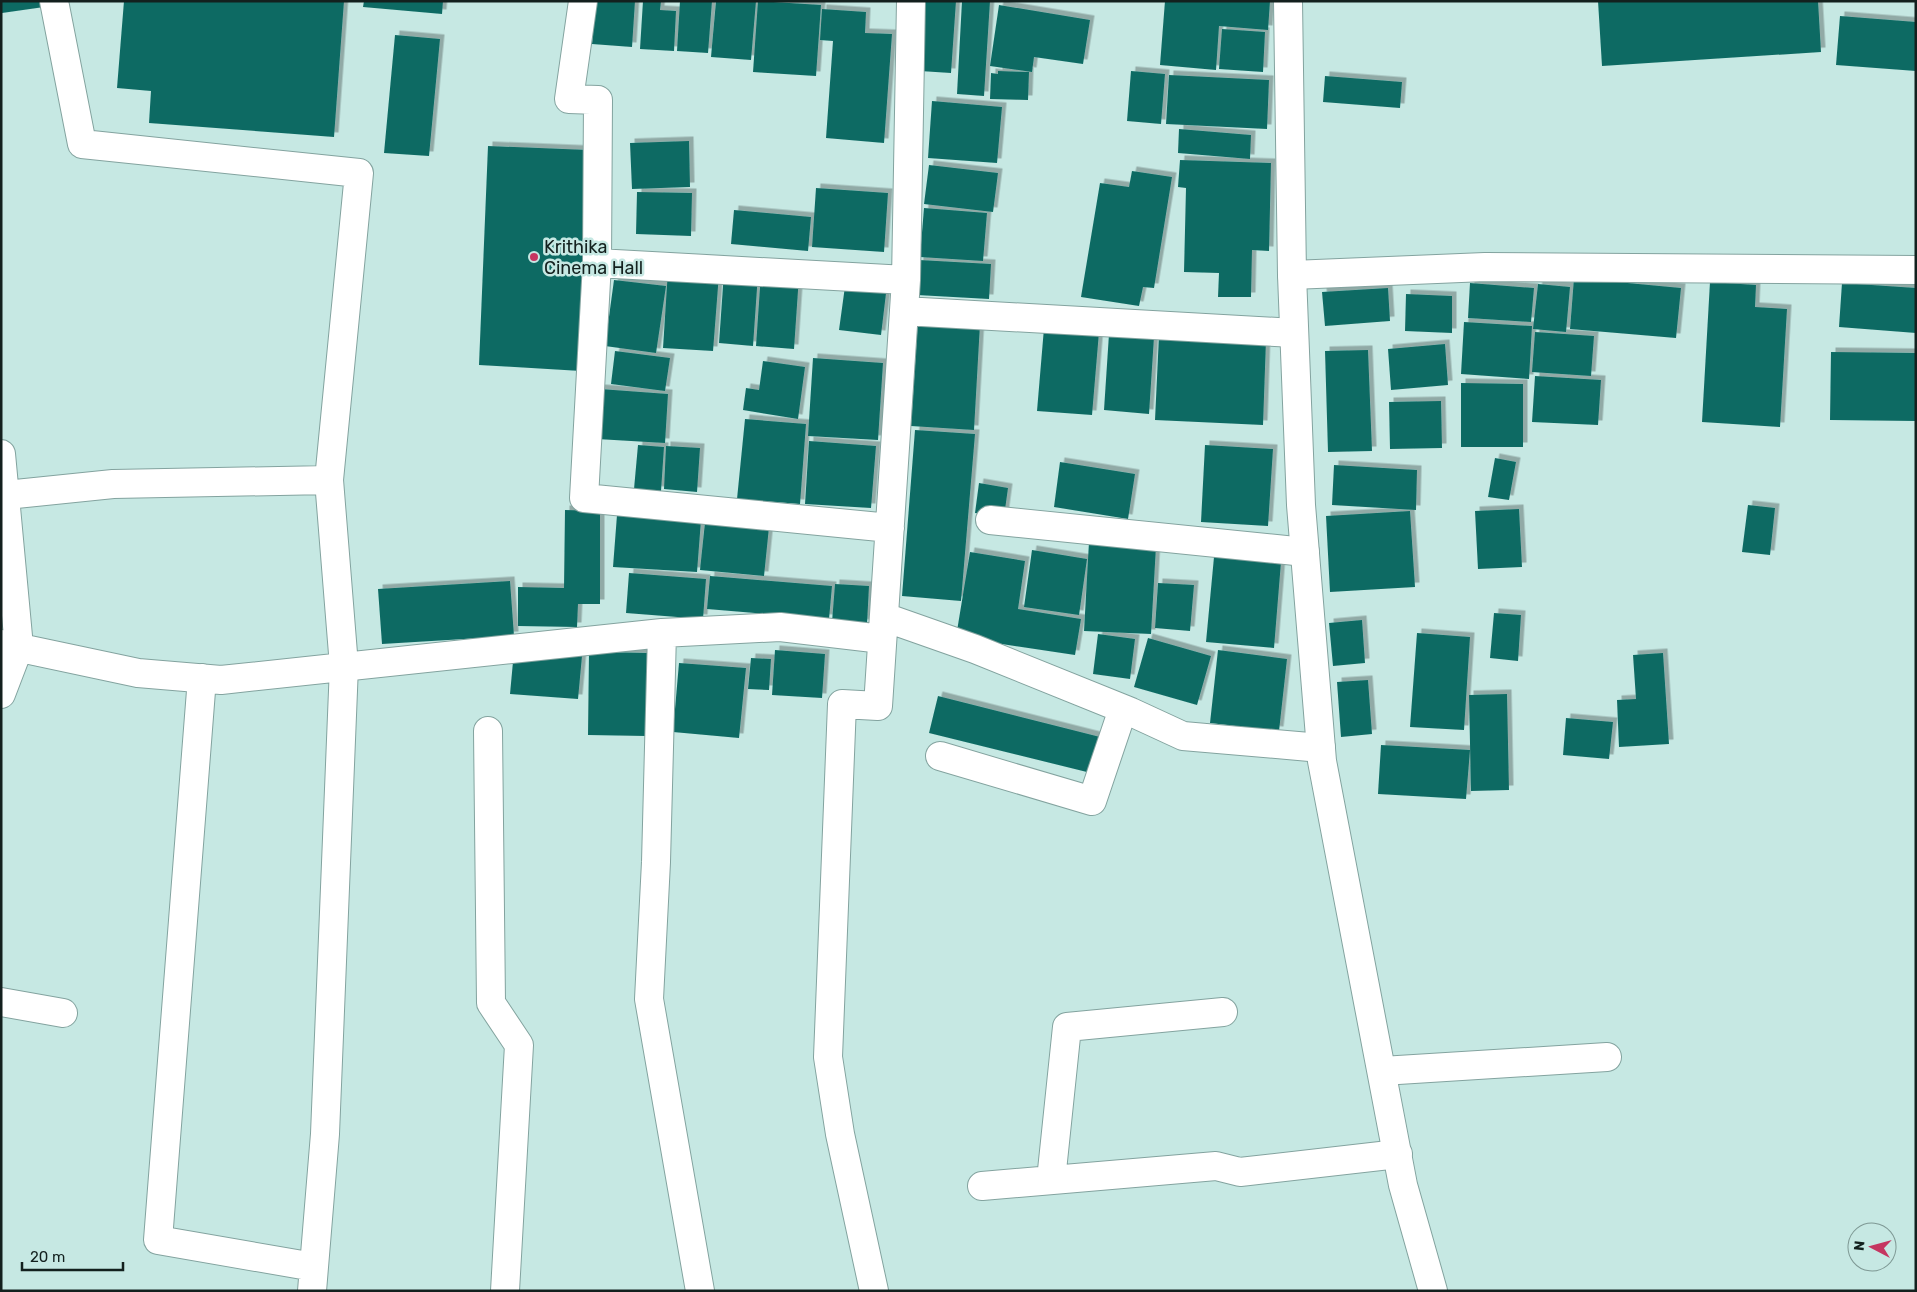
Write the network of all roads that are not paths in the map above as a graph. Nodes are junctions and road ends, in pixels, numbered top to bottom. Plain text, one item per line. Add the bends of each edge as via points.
1 (54, 1) edge
2 (583, 1) edge
3 (911, 1) edge
4 (1288, 1) edge
5 (597, 263) junction
6 (1916, 270) edge
7 (1292, 275) junction
8 (906, 280) junction
9 (904, 311) junction
10 (1294, 333) junction
11 (1, 454) edge
12 (329, 480) junction
13 (6, 494) junction
14 (990, 520) dead end
15 (890, 528) junction
16 (1305, 552) junction
17 (883, 628) junction
18 (662, 633) junction
19 (10, 645) edge
20 (344, 666) junction
21 (202, 678) junction
22 (1, 694) edge
23 (1123, 709) junction
24 (488, 731) dead end
25 (1322, 748) junction
26 (940, 756) dead end
27 (1, 1002) edge
28 (1223, 1012) dead end
29 (63, 1014) dead end
30 (1608, 1057) dead end
31 (1382, 1071) junction
32 (1398, 1154) junction
33 (1052, 1180) junction
34 (982, 1186) dead end
35 (313, 1279) edge
36 (505, 1291) edge
37 (700, 1291) edge
38 (874, 1291) edge
39 (1433, 1291) edge

1 - 12 street via 82,144 359,173
2 - 5 street via 569,99 598,100
3 - 8 street
4 - 7 street
5 - 8 street
5 - 15 street via 584,498
6 - 7 street via 1484,267
7 - 10 street
8 - 9 street
9 - 10 street
9 - 15 street
10 - 16 street
11 - 13 street
12 - 13 street via 113,484
12 - 20 street
13 - 19 street
14 - 16 street
15 - 17 street
16 - 25 street
17 - 18 street via 780,627
17 - 23 street via 975,650
17 - 38 street via 878,706 842,704 828,1057 840,1134
18 - 20 street
18 - 37 street via 649,999
19 - 21 street via 138,673
19 - 22 street
20 - 21 street via 220,680
20 - 35 street via 326,1134
21 - 35 street via 158,1240
23 - 25 street via 1183,736
23 - 26 street via 1092,802
24 - 36 street via 491,1003 519,1045
25 - 31 street
27 - 29 street
28 - 33 street via 1067,1027
30 - 31 street
31 - 32 street
32 - 33 street via 1240,1172 1216,1166
32 - 39 street via 1403,1184
33 - 34 street

